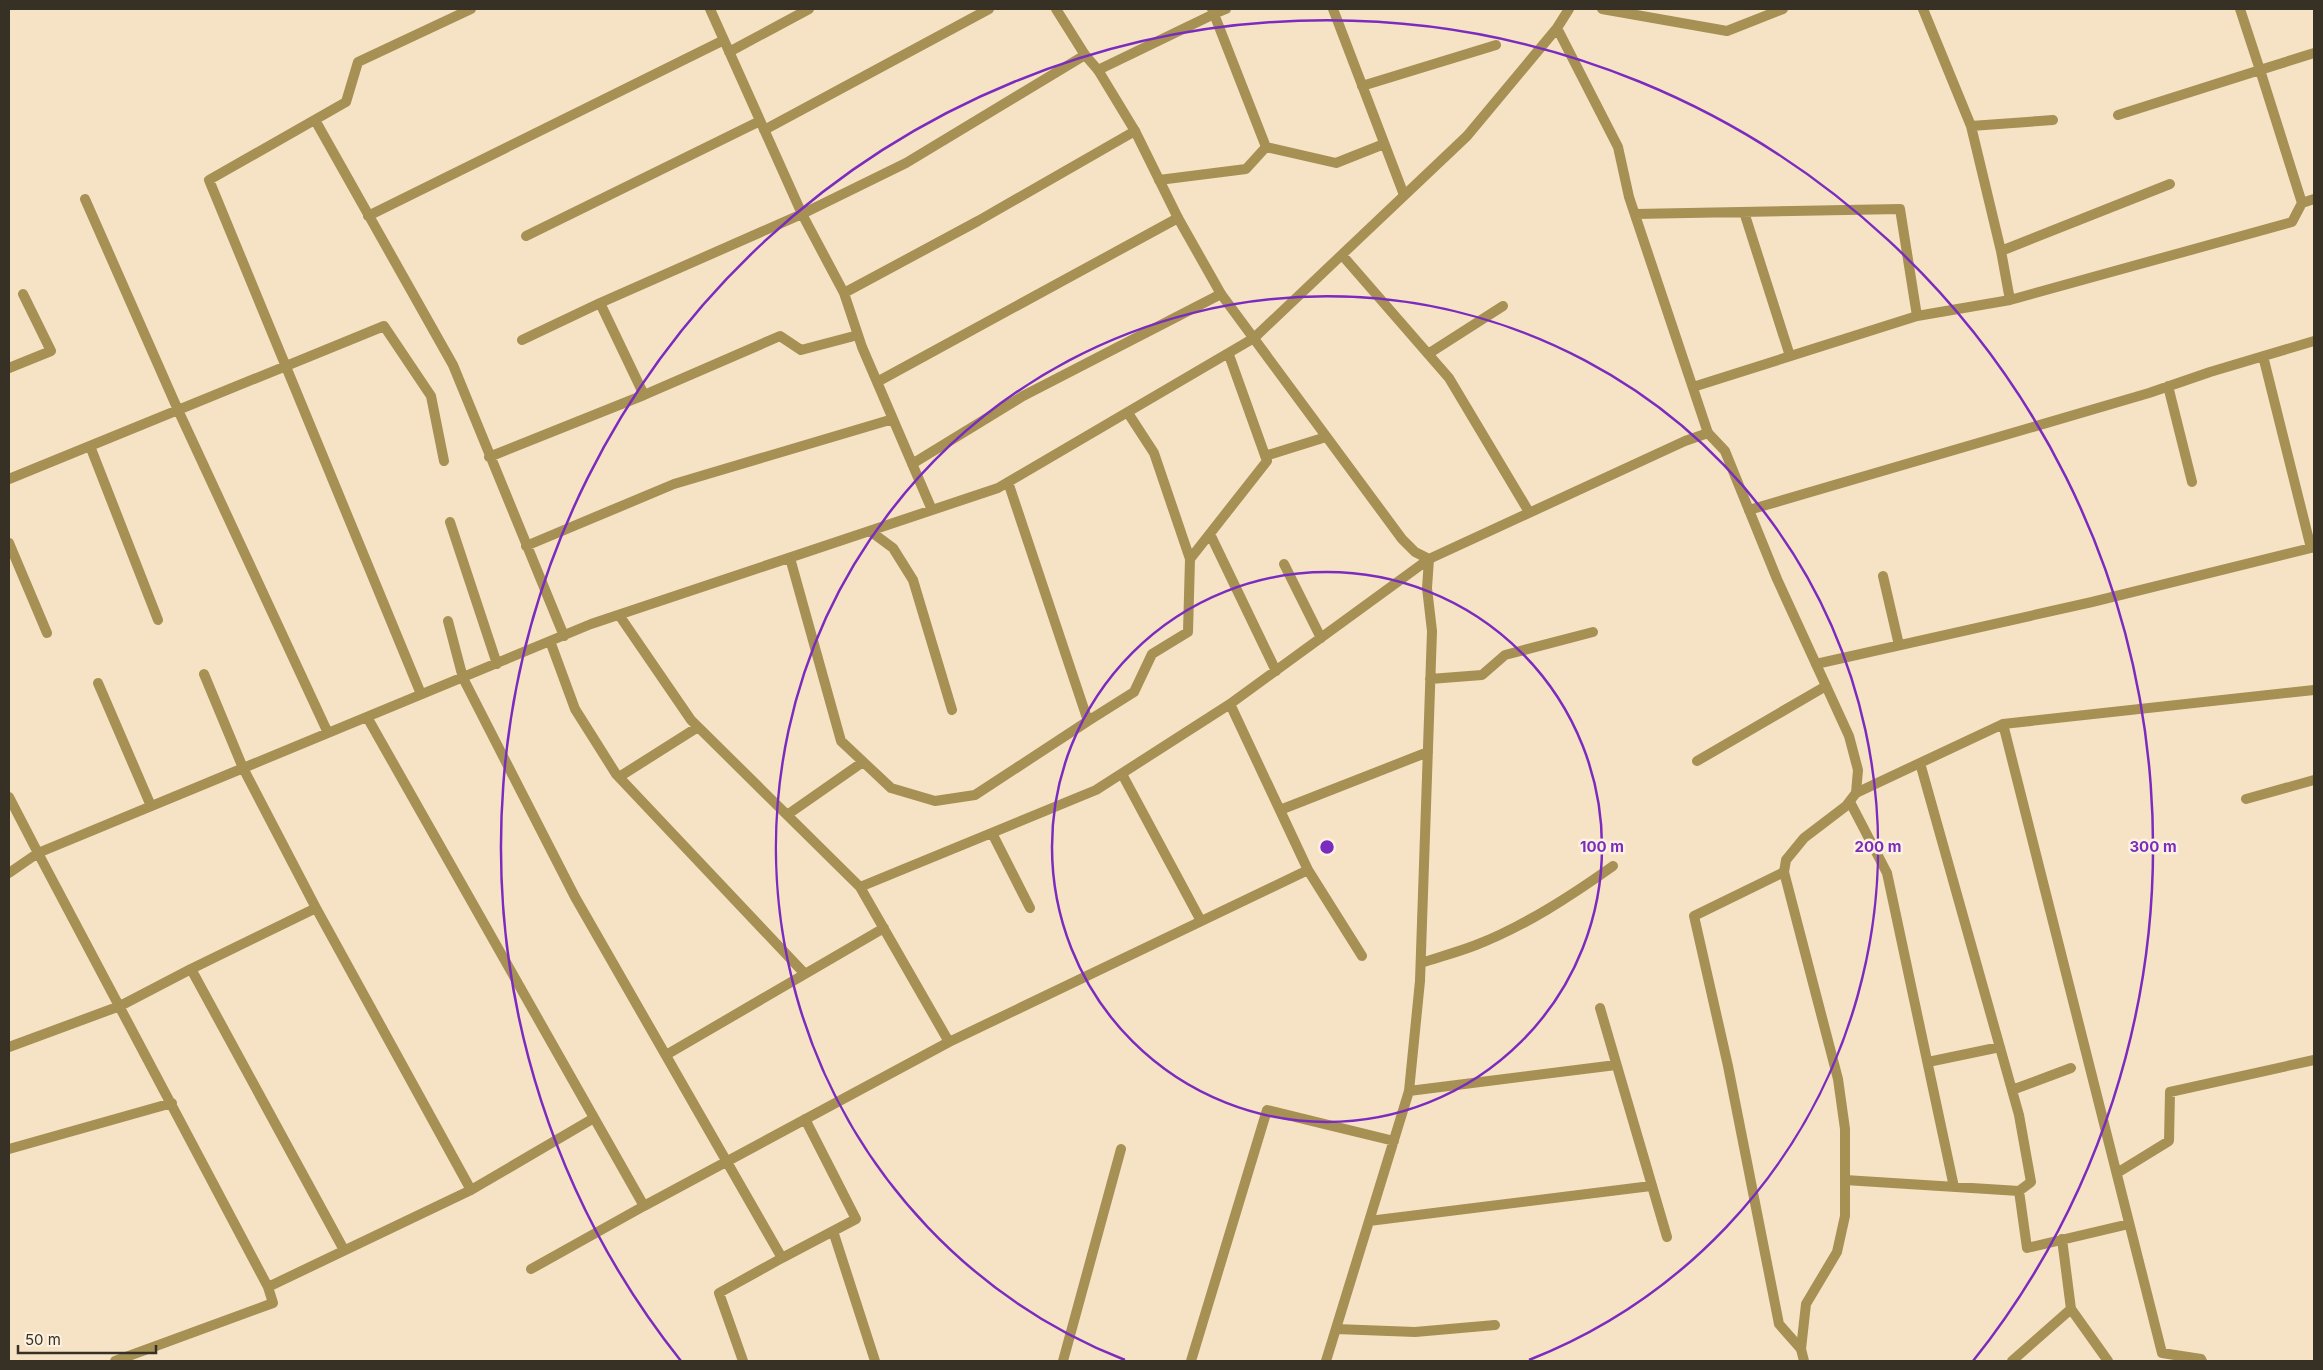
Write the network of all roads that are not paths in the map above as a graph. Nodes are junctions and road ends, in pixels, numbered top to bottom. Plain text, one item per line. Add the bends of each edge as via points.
1 (471, 9) edge
2 (710, 9) edge
3 (809, 9) edge
4 (989, 9) edge
5 (1056, 9) edge
6 (1226, 9) edge
7 (1333, 9) edge
8 (1569, 9) edge
9 (1602, 9) edge
10 (1783, 9) edge
11 (1923, 9) edge
12 (2240, 9) edge
13 (1213, 11) edge
14 (1557, 28) junction
15 (724, 40) junction
16 (1496, 45) dead end
17 (729, 52) junction
18 (2314, 53) edge
19 (1086, 55) junction
20 (1098, 70) junction
21 (2260, 70) junction
22 (1362, 86) junction
23 (2118, 115) dead end
24 (314, 120) junction
25 (2052, 120) dead end
26 (762, 125) junction
27 (1970, 126) junction
28 (1135, 131) junction
29 (1384, 144) junction
30 (1266, 148) junction
31 (1159, 180) junction
32 (2170, 184) dead end
33 (1404, 195) junction
34 (84, 199) dead end
35 (2314, 199) edge
36 (2302, 204) junction
37 (1744, 212) junction
38 (802, 214) junction
39 (1634, 214) junction
40 (368, 216) junction
41 (1178, 218) junction
42 (526, 236) dead end
43 (2002, 251) junction
44 (1342, 255) junction
45 (844, 293) junction
46 (23, 294) dead end
47 (1221, 294) junction
48 (2010, 300) junction
49 (600, 303) junction
50 (1504, 306) dead end
51 (1917, 316) junction
52 (858, 335) junction
53 (1254, 338) junction
54 (522, 340) dead end
55 (2314, 341) edge
56 (1428, 354) junction
57 (1228, 355) junction
58 (1790, 356) junction
59 (2263, 356) junction
60 (286, 366) junction
61 (9, 368) edge
62 (877, 382) junction
63 (2168, 386) junction
64 (1693, 387) junction
65 (644, 395) junction
66 (178, 410) junction
67 (1128, 413) junction
68 (893, 419) junction
69 (1708, 434) junction
70 (1326, 437) junction
71 (90, 446) junction
72 (1265, 456) junction
73 (489, 457) junction
74 (444, 461) dead end
75 (912, 464) junction
76 (9, 479) edge
77 (1008, 482) junction
78 (2192, 482) dead end
79 (932, 510) junction
80 (1748, 510) junction
81 (1529, 512) junction
82 (450, 522) dead end
83 (870, 531) junction
84 (1210, 534) junction
85 (9, 542) edge
86 (526, 546) junction
87 (2313, 547) edge
88 (790, 558) junction
89 (1190, 559) junction
90 (1429, 559) junction
91 (1284, 564) dead end
92 (1883, 576) dead end
93 (619, 615) junction
94 (158, 620) dead end
95 (448, 621) dead end
96 (1593, 632) dead end
97 (47, 633) dead end
98 (564, 636) junction
99 (1320, 638) junction
100 (550, 641) junction
101 (1899, 645) junction
102 (496, 664) junction
103 (1816, 664) junction
104 (1276, 671) junction
105 (204, 674) dead end
106 (463, 678) junction
107 (1430, 679) junction
108 (98, 682) dead end
109 (1826, 686) junction
110 (2314, 690) edge
111 (421, 694) junction
112 (1230, 704) junction
113 (952, 710) dead end
114 (367, 717) junction
115 (1088, 721) junction
116 (2003, 724) junction
117 (698, 727) junction
118 (328, 733) junction
119 (1428, 752) junction
120 (1697, 761) dead end
121 (863, 762) junction
122 (1920, 762) junction
123 (243, 768) junction
124 (1122, 774) junction
125 (619, 777) junction
126 (2314, 780) edge
127 (1856, 793) junction
128 (9, 797) edge
129 (2246, 799) dead end
130 (1850, 802) junction
131 (151, 806) junction
132 (1280, 810) junction
133 (787, 814) junction
134 (992, 833) junction
135 (38, 853) junction
136 (1613, 866) dead end
137 (1308, 870) junction
138 (1784, 872) junction
139 (9, 873) edge
140 (860, 887) junction
141 (316, 908) junction
142 (1030, 908) dead end
143 (1201, 921) junction
144 (884, 928) junction
145 (1362, 956) dead end
146 (1421, 963) junction
147 (191, 969) junction
148 (806, 974) junction
149 (120, 1006) junction
150 (1600, 1008) dead end
151 (949, 1042) junction
152 (2000, 1046) junction
153 (9, 1047) edge
154 (666, 1055) junction
155 (2314, 1060) edge
156 (1928, 1062) junction
157 (1616, 1065) junction
158 (2071, 1068) dead end
159 (2012, 1090) junction
160 (1409, 1092) junction
161 (172, 1103) junction
162 (594, 1118) junction
163 (805, 1119) junction
164 (1394, 1141) junction
165 (9, 1148) edge
166 (1121, 1149) dead end
167 (727, 1161) junction
168 (2117, 1173) junction
169 (1845, 1180) junction
170 (1651, 1186) junction
171 (1954, 1187) junction
172 (471, 1190) junction
173 (2019, 1191) junction
174 (644, 1206) junction
175 (1369, 1220) junction
176 (2129, 1224) junction
177 (833, 1231) junction
178 (1667, 1237) dead end
179 (2062, 1239) junction
180 (344, 1250) junction
181 (782, 1258) junction
182 (531, 1269) dead end
183 (268, 1287) junction
184 (2072, 1310) junction
185 (1495, 1325) dead end
186 (1336, 1329) junction
187 (1801, 1349) junction
188 (2160, 1357) edge
189 (115, 1361) edge
190 (743, 1361) edge
191 (875, 1361) edge
192 (1063, 1361) edge
193 (1191, 1361) edge
194 (1326, 1361) edge
195 (1804, 1361) edge
196 (2012, 1361) edge
197 (2108, 1361) edge
198 (2202, 1361) edge

1 - 24 street via 358,62 346,102
2 - 15 street
3 - 17 street
4 - 26 street
5 - 19 street
6 - 13 street
7 - 22 street
8 - 14 street
9 - 10 street via 1727,31
11 - 27 street
12 - 21 street
13 - 20 street
13 - 30 street
14 - 33 street via 1466,136
14 - 39 street via 1618,148
15 - 17 street
15 - 40 street
16 - 22 street
17 - 26 street
18 - 21 street
19 - 20 street
19 - 38 street via 906,163
20 - 28 street
21 - 23 street
21 - 36 street
22 - 29 street
24 - 40 street
24 - 60 street via 209,180
25 - 27 street
26 - 38 street
26 - 42 street
27 - 43 street
28 - 31 street
28 - 45 street
29 - 30 street via 1336,163
29 - 33 street
30 - 31 street via 1246,169
31 - 41 street
32 - 43 street
33 - 44 street
34 - 66 street
35 - 36 street
36 - 48 street via 2292,222
37 - 39 street
37 - 51 street via 1900,208
37 - 58 street
38 - 45 street
38 - 49 street
39 - 64 street
40 - 73 street via 453,365
41 - 47 street
41 - 62 street
43 - 48 street
44 - 53 street
44 - 56 street
45 - 52 street
46 - 61 street via 51,351
47 - 53 street
47 - 75 street via 1023,396
48 - 51 street
49 - 54 street
49 - 65 street
50 - 56 street
51 - 58 street
52 - 62 street
52 - 65 street via 801,350 780,336
53 - 57 street
53 - 70 street
55 - 59 street
56 - 81 street via 1449,378
57 - 67 street
57 - 72 street
58 - 64 street
59 - 63 street
59 - 87 street
60 - 66 street
60 - 74 street via 384,326 431,396
60 - 111 street
62 - 68 street
63 - 78 street
63 - 80 street
64 - 69 street
65 - 73 street
66 - 71 street
66 - 118 street
67 - 77 street
67 - 89 street via 1154,453
68 - 75 street
68 - 86 street via 674,484
69 - 80 street via 1725,451
69 - 81 street via 1685,441
70 - 72 street
70 - 90 street via 1402,540
71 - 76 street
71 - 94 street
72 - 84 street via 1266,461
73 - 86 street
75 - 79 street
77 - 79 street
77 - 115 street
79 - 83 street
80 - 103 street
81 - 90 street
82 - 102 street
83 - 88 street
83 - 113 street via 893,548 913,580
84 - 89 street
84 - 104 street
85 - 97 street
86 - 98 street
87 - 101 street via 2092,602
88 - 93 street
88 - 121 street via 841,741
89 - 115 street via 1188,632 1152,654 1134,692
90 - 99 street
90 - 107 street
91 - 99 street
92 - 101 street
93 - 98 street
93 - 117 street
95 - 106 street
96 - 107 street via 1505,655 1482,675
98 - 100 street
99 - 104 street
100 - 102 street
100 - 125 street via 575,709
101 - 103 street
102 - 106 street
103 - 109 street
104 - 112 street
105 - 123 street
106 - 111 street
106 - 154 street via 575,897
107 - 119 street
108 - 131 street
109 - 120 street
109 - 127 street via 1849,736 1858,770
110 - 116 street
111 - 114 street
112 - 124 street
112 - 132 street
114 - 118 street
114 - 162 street
115 - 121 street via 975,795 935,801 891,788
116 - 122 street
116 - 168 street
117 - 125 street
117 - 133 street
118 - 123 street
119 - 132 street
119 - 146 street
121 - 133 street
122 - 127 street
122 - 152 street
123 - 131 street
123 - 141 street
124 - 134 street via 1096,790
124 - 143 street
125 - 148 street
126 - 129 street
127 - 130 street
128 - 135 street
130 - 138 street via 1804,838 1786,860
130 - 156 street via 1887,873
131 - 135 street
132 - 137 street
133 - 140 street
134 - 140 street
134 - 142 street
135 - 139 street
135 - 149 street
136 - 146 street via 1570,896 1521,922 1477,944
137 - 143 street
137 - 145 street
138 - 169 street via 1838,1079 1845,1128
138 - 187 street via 1694,916 1728,1066 1779,1324
140 - 144 street
141 - 147 street
141 - 172 street
143 - 151 street
144 - 148 street
144 - 151 street
146 - 160 street
147 - 149 street
147 - 180 street
148 - 154 street
149 - 153 street
149 - 161 street
150 - 157 street
151 - 163 street
152 - 156 street
152 - 159 street
154 - 167 street
155 - 168 street via 2170,1092 2169,1141
156 - 171 street
157 - 160 street
157 - 170 street
158 - 159 street
159 - 173 street via 2031,1182
160 - 164 street
161 - 165 street
161 - 183 street
162 - 172 street
162 - 174 street
163 - 167 street
163 - 177 street via 856,1219
164 - 175 street
164 - 193 street via 1267,1110
166 - 192 street
167 - 174 street
167 - 181 street
168 - 176 street
169 - 171 street
169 - 187 street via 1845,1216 1837,1252 1806,1304
170 - 175 street
170 - 178 street
171 - 173 street
172 - 180 street
173 - 179 street via 2027,1248
174 - 182 street
175 - 186 street
176 - 179 street
176 - 188 street
177 - 181 street
177 - 191 street
179 - 184 street
180 - 183 street
181 - 190 street via 719,1293
183 - 189 street via 273,1303
184 - 196 street
184 - 197 street
185 - 186 street via 1415,1332
186 - 194 street
187 - 195 street
188 - 198 street

